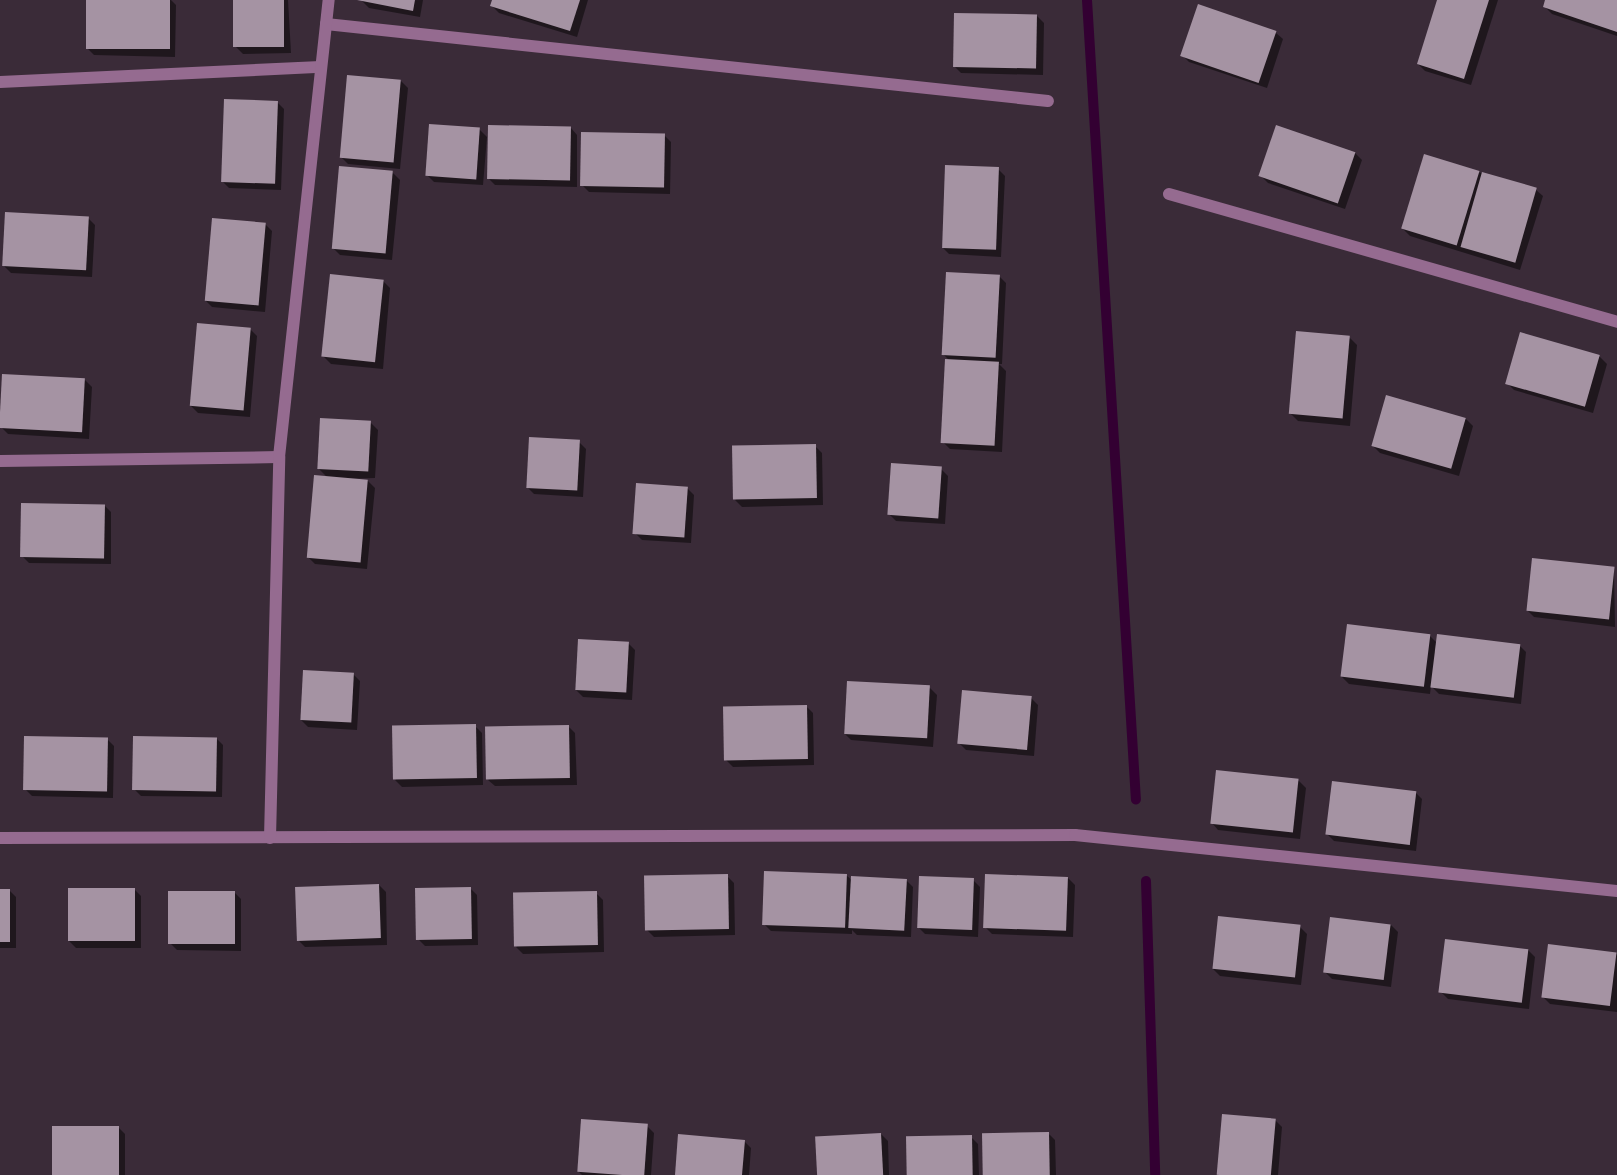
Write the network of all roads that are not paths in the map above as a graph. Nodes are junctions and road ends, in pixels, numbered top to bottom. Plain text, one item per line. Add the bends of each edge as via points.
1 (329, 0) edge
2 (326, 24) junction
3 (321, 67) junction
4 (0, 82) edge
5 (1048, 101) dead end
6 (1169, 194) dead end
7 (1617, 322) edge
8 (279, 457) junction
9 (0, 462) edge
10 (0, 838) edge
11 (270, 838) junction
12 (1617, 891) edge

1 - 2 street
2 - 3 street
2 - 5 street
3 - 4 street
3 - 8 street
6 - 7 street
8 - 9 street
8 - 11 street
10 - 11 street
11 - 12 street via 1075,835

